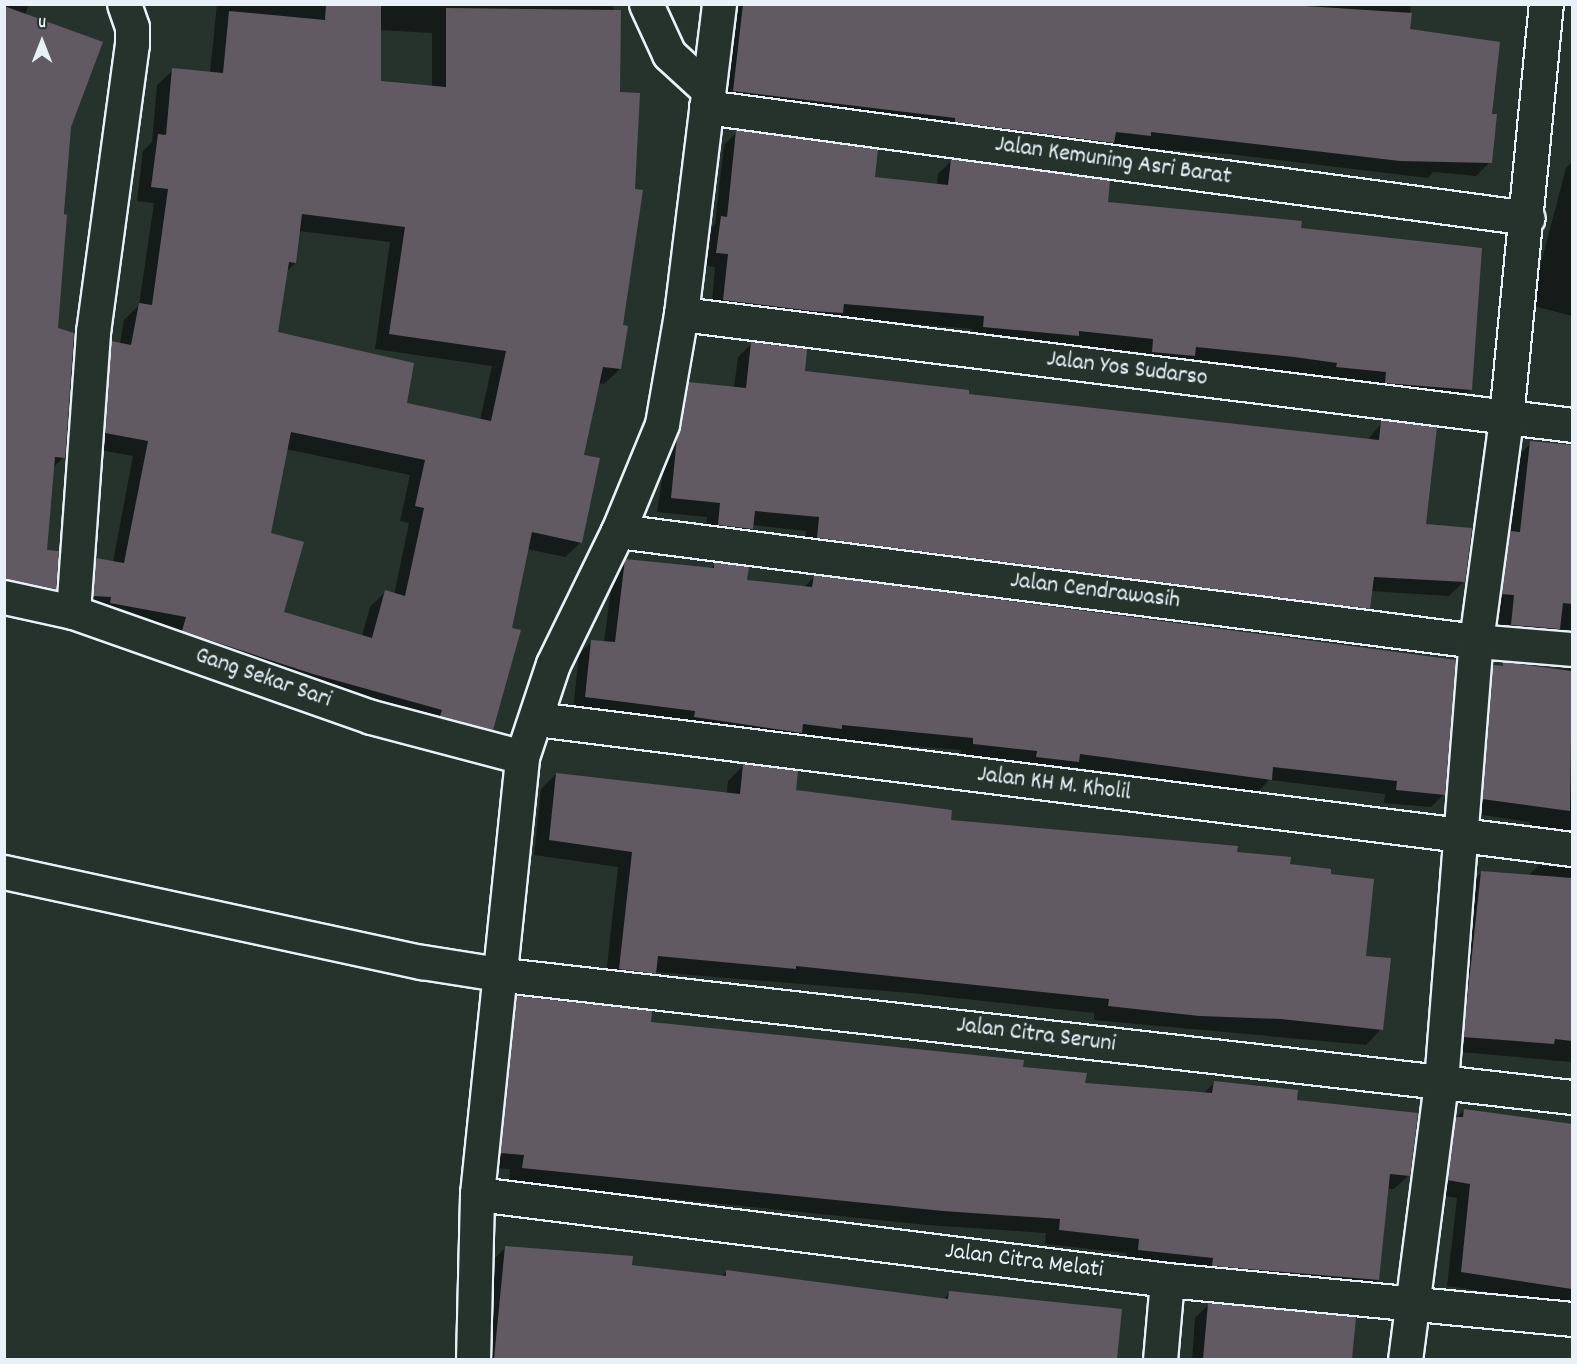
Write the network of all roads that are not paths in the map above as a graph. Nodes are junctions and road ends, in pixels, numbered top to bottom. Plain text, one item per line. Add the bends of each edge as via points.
1 (124, 4) edge
2 (646, 4) edge
3 (719, 4) edge
4 (1546, 4) edge
5 (709, 102) junction
6 (1520, 217) junction
7 (681, 314) junction
8 (1506, 418) junction
9 (1572, 425) edge
10 (618, 531) junction
11 (4, 597) edge
12 (73, 612) junction
13 (1476, 641) junction
14 (1572, 649) edge
15 (537, 719) junction
16 (522, 757) junction
17 (1462, 837) junction
18 (1572, 849) edge
19 (4, 872) edge
20 (499, 975) junction
21 (1441, 1082) junction
22 (1572, 1097) edge
23 (477, 1194) junction
24 (1167, 1280) junction
25 (1413, 1303) junction
26 (1572, 1319) edge
27 (473, 1359) edge
28 (1160, 1359) edge
29 (1405, 1359) edge

1 - 12 street via 132,27 132,44 93,332
2 - 5 street via 669,54
3 - 5 street
4 - 6 street
5 - 6 street, Jalan Kemuning Asri Barat
5 - 7 street
6 - 8 street
7 - 8 street, Jalan Yos Sudarso
7 - 10 street via 662,424
8 - 9 street, Jalan Yos Sudarso
8 - 13 street
10 - 13 street, Jalan Cendrawasih
10 - 15 street via 553,664
11 - 12 street, Gang Sekar Sari
12 - 16 street, Gang Sekar Sari via 370,717
13 - 14 street, Jalan Cendrawasih
13 - 17 street
15 - 16 street
15 - 17 street, Jalan KH M. Kholil
16 - 20 street
17 - 18 street, Jalan KH M. Kholil
17 - 21 street
19 - 20 street, Jalan Citra Seruni
20 - 21 street, Jalan Citra Seruni
20 - 23 street
21 - 22 street, Jalan Citra Seruni
21 - 25 street
23 - 24 street, Jalan Citra Melati
23 - 27 street
24 - 25 street, Jalan Citra Melati
24 - 28 street
25 - 26 street, Jalan Citra Melati
25 - 29 street

